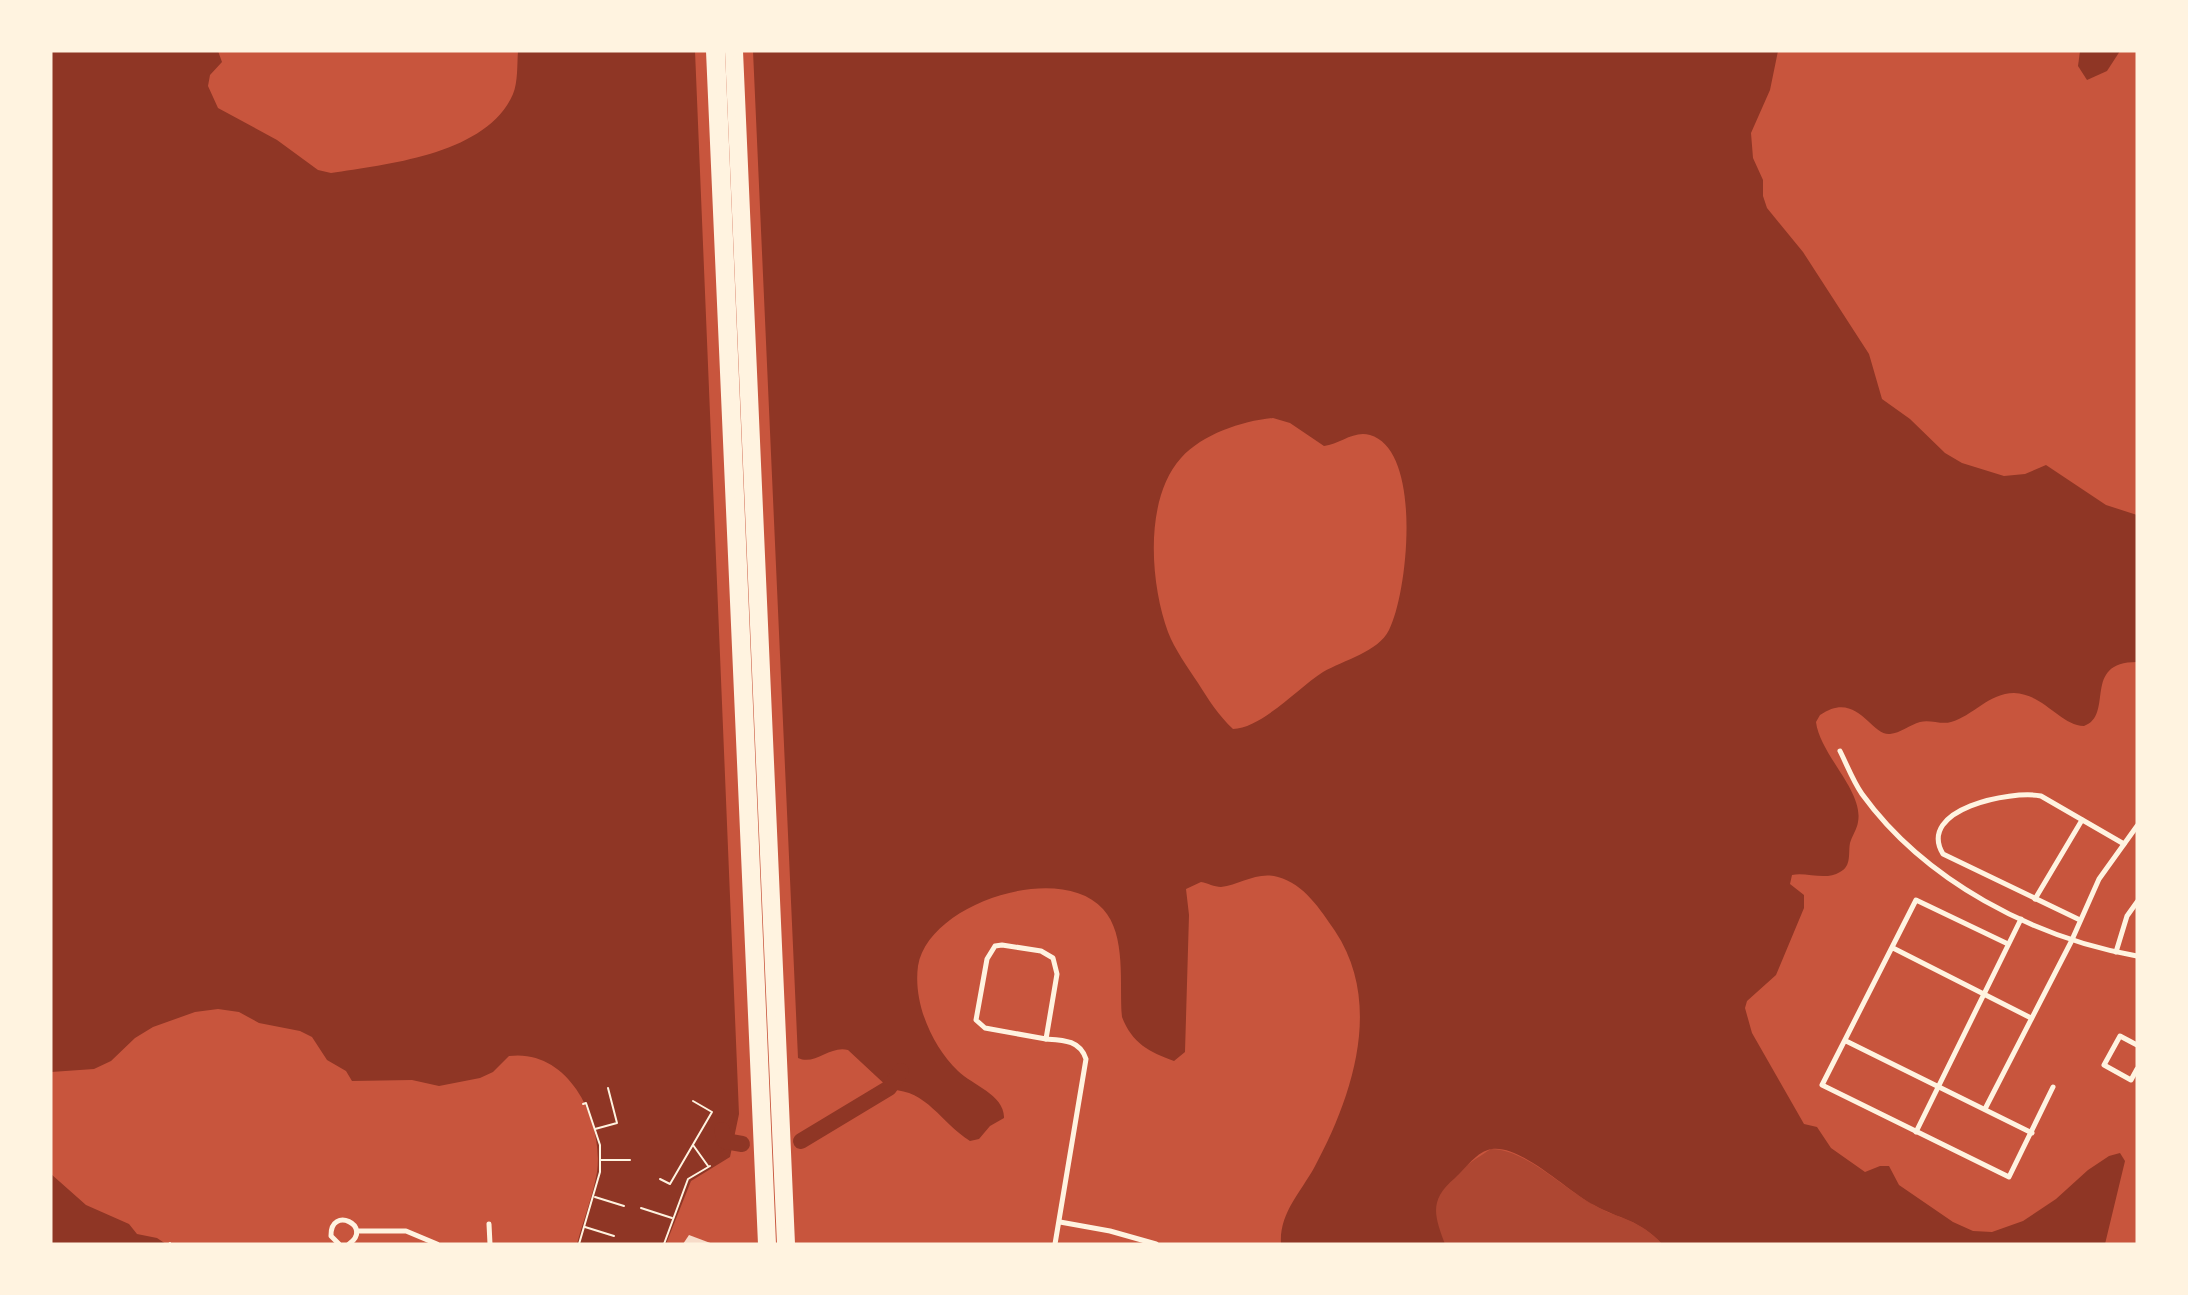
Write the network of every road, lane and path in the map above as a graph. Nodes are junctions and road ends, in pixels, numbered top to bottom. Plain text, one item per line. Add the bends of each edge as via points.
1 (711, 51) edge
2 (720, 51) edge
3 (730, 51) edge
4 (738, 51) edge
5 (1840, 751) dead end
6 (2082, 820) junction
7 (2137, 826) edge
8 (2124, 844) junction
9 (2035, 899) junction
10 (2137, 902) edge
11 (2021, 919) junction
12 (2080, 920) junction
13 (2071, 942) junction
14 (2008, 944) junction
15 (1893, 948) junction
16 (2116, 953) junction
17 (2137, 956) edge
18 (1985, 994) junction
19 (2031, 1018) junction
20 (1046, 1039) junction
21 (1846, 1041) junction
22 (2137, 1045) edge
23 (2137, 1069) edge
24 (1938, 1086) junction
25 (2053, 1087) dead end
26 (608, 1088) dead end
27 (692, 1101) dead end
28 (583, 1104) dead end
29 (1985, 1109) junction
30 (594, 1129) junction
31 (1916, 1132) junction
32 (2032, 1133) junction
33 (693, 1145) junction
34 (600, 1160) junction
35 (631, 1160) dead end
36 (760, 1178) junction
37 (660, 1179) dead end
38 (593, 1196) junction
39 (624, 1206) dead end
40 (641, 1208) dead end
41 (673, 1219) junction
42 (1060, 1222) junction
43 (489, 1224) dead end
44 (584, 1226) junction
45 (357, 1231) junction
46 (614, 1236) dead end
47 (340, 1244) edge
48 (349, 1244) edge
49 (437, 1244) edge
50 (490, 1244) edge
51 (579, 1244) edge
52 (664, 1244) edge
53 (757, 1244) edge
54 (763, 1244) edge
55 (771, 1244) edge
56 (782, 1244) edge
57 (790, 1244) edge
58 (1055, 1244) edge
59 (1156, 1244) edge

1 - 36 highway
2 - 55 highway
3 - 56 highway
4 - 57 highway
5 - 11 street via 1861,792 1914,850 1954,881
6 - 8 street
6 - 9 street
6 - 9 street via 2040,796 2018,793 1953,814 1939,829 1943,854
7 - 8 street
8 - 12 street via 2099,879
9 - 12 street
10 - 16 street via 2127,916
11 - 13 street
11 - 14 street
12 - 13 street
13 - 16 street
13 - 19 street
14 - 15 street via 1916,900
14 - 18 street
15 - 18 street
15 - 21 street
16 - 17 street
18 - 19 street
18 - 24 street
19 - 29 street
20 - 20 street via 985,1028 976,1020 987,959 995,946 1041,951 1054,958 1057,974
20 - 42 street via 1076,1044 1086,1059
21 - 24 street
21 - 31 street via 1822,1085
22 - 23 street via 2120,1036 2104,1065 2131,1080
24 - 29 street
24 - 31 street
25 - 32 street
26 - 30 path via 617,1123
27 - 33 path via 712,1112
28 - 30 path
29 - 32 street
30 - 34 path
31 - 32 street via 2009,1177
33 - 37 path via 670,1184
33 - 41 path via 709,1167 688,1179
34 - 35 path
34 - 38 path
36 - 53 highway
36 - 54 highway
38 - 39 path
38 - 44 path
40 - 41 path
41 - 52 path
42 - 58 street
42 - 59 street
43 - 50 street
44 - 46 path
44 - 51 path
45 - 47 street via 351,1221 337,1221 331,1232
45 - 48 street
45 - 49 street via 406,1231

